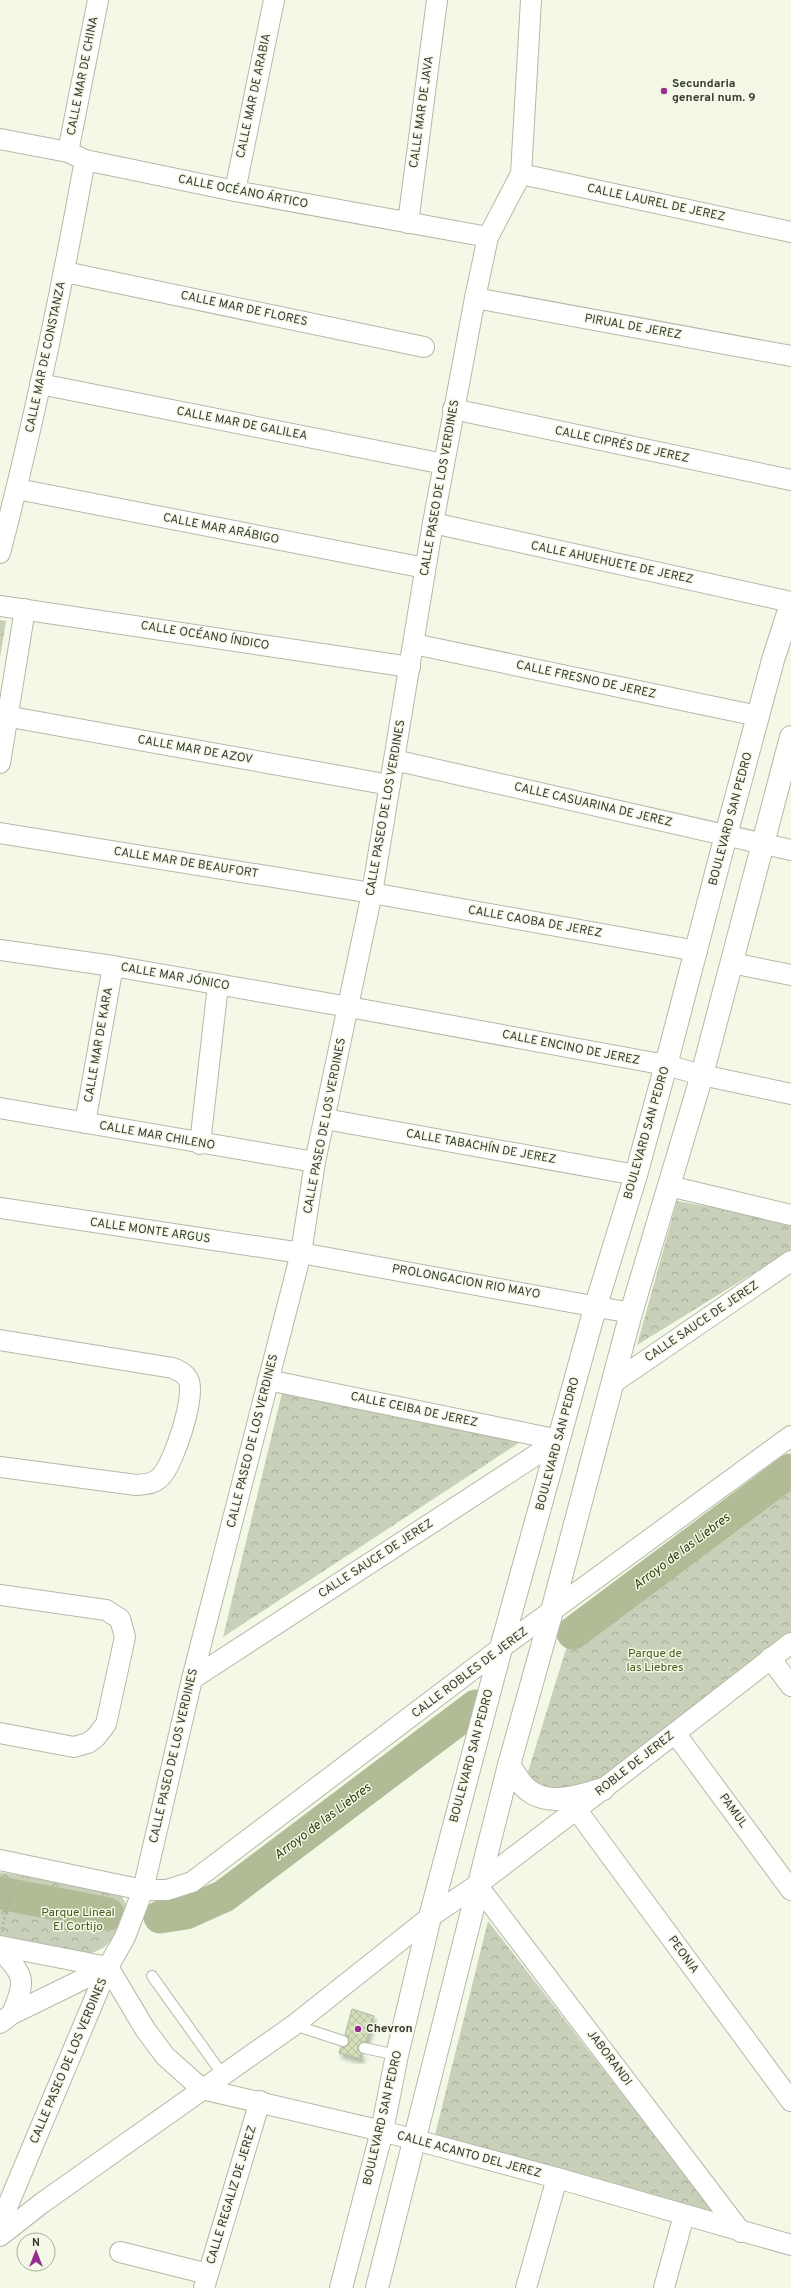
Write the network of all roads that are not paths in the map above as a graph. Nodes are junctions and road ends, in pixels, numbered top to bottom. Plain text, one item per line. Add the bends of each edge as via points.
1 (98, 0) edge
2 (274, 0) edge
3 (437, 0) edge
4 (531, 0) edge
5 (0, 139) edge
6 (76, 156) junction
7 (521, 174) junction
8 (235, 191) junction
9 (408, 223) junction
10 (791, 232) edge
11 (488, 237) junction
12 (65, 272) junction
13 (475, 298) junction
14 (424, 347) dead end
15 (791, 356) edge
16 (40, 384) junction
17 (454, 409) junction
18 (444, 464) junction
19 (791, 480) edge
20 (17, 489) junction
21 (433, 523) junction
22 (0, 553) edge
23 (425, 568) junction
24 (791, 603) edge
25 (0, 606) edge
26 (25, 609) junction
27 (414, 644) junction
28 (410, 667) junction
29 (4, 716) edge
30 (758, 716) junction
31 (791, 737) edge
32 (394, 760) junction
33 (0, 763) edge
34 (390, 785) junction
35 (0, 833) edge
36 (726, 835) junction
37 (762, 844) junction
38 (791, 850) edge
39 (372, 893) junction
40 (0, 951) edge
41 (697, 951) junction
42 (732, 962) junction
43 (113, 966) junction
44 (791, 975) edge
45 (218, 985) junction
46 (349, 1007) junction
47 (666, 1066) junction
48 (702, 1076) junction
49 (791, 1094) edge
50 (0, 1108) edge
51 (325, 1119) junction
52 (85, 1123) junction
53 (200, 1144) junction
54 (315, 1162) junction
55 (636, 1174) junction
56 (669, 1186) junction
57 (0, 1208) edge
58 (791, 1215) edge
59 (301, 1253) junction
60 (791, 1261) edge
61 (596, 1305) junction
62 (632, 1312) junction
63 (0, 1340) edge
64 (268, 1380) junction
65 (613, 1383) junction
66 (791, 1436) edge
67 (559, 1440) junction
68 (0, 1467) edge
69 (0, 1595) edge
70 (549, 1620) junction
71 (791, 1643) edge
72 (499, 1655) junction
73 (770, 1658) junction
74 (192, 1679) junction
75 (791, 1686) edge
76 (0, 1733) edge
77 (675, 1733) junction
78 (509, 1764) junction
79 (603, 1789) junction
80 (576, 1809) junction
81 (0, 1860) edge
82 (477, 1885) junction
83 (791, 1890) edge
84 (140, 1898) junction
85 (430, 1917) junction
86 (1, 1940) edge
87 (108, 1968) junction
88 (152, 1976) dead end
89 (6, 2018) edge
90 (294, 2024) junction
91 (343, 2041) dead end
92 (364, 2048) dead end
93 (397, 2055) junction
94 (223, 2075) junction
95 (202, 2089) junction
96 (260, 2101) junction
97 (791, 2101) edge
98 (382, 2131) junction
99 (414, 2141) junction
100 (557, 2178) junction
101 (684, 2215) junction
102 (0, 2224) edge
103 (741, 2232) junction
104 (0, 2236) edge
105 (786, 2239) edge
106 (120, 2252) dead end
107 (206, 2281) edge
108 (341, 2288) edge
109 (377, 2288) edge
110 (526, 2288) edge
111 (664, 2288) edge

1 - 6 street, CALLE MAR DE CHINA
2 - 8 street, CALLE MAR DE ARABIA
3 - 9 street, CALLE MAR DE JAVA
4 - 7 street, CALLE PASEO DE LOS VERDINES
5 - 6 street, CALLE OCÉANO ÁRTICO
6 - 8 street, CALLE OCÉANO ÁRTICO
6 - 12 street, CALLE MAR DE CONSTANZA
7 - 10 street, CALLE LAUREL DE JEREZ
7 - 11 street, CALLE PASEO DE LOS VERDINES
8 - 9 street, CALLE OCÉANO ÁRTICO
9 - 11 street, CALLE OCÉANO ÁRTICO
11 - 13 street, CALLE PASEO DE LOS VERDINES
12 - 14 street, CALLE MAR DE FLORES
12 - 16 street, CALLE MAR DE CONSTANZA
13 - 15 street, PIRUAL DE JEREZ
13 - 17 street, CALLE PASEO DE LOS VERDINES
16 - 18 street, CALLE MAR DE GALILEA
16 - 20 street, CALLE MAR DE CONSTANZA
17 - 18 street, CALLE PASEO DE LOS VERDINES
17 - 19 street, CALLE CIPRÉS DE JEREZ
18 - 21 street, CALLE PASEO DE LOS VERDINES
20 - 22 street, CALLE MAR DE CONSTANZA
20 - 23 street, CALLE MAR ARÁBIGO
21 - 23 street, CALLE PASEO DE LOS VERDINES
21 - 24 street, CALLE AHUEHUETE DE JEREZ
23 - 27 street, CALLE PASEO DE LOS VERDINES
24 - 30 street, BOULEVARD SAN PEDRO
25 - 26 street, CALLE OCÉANO ÍNDICO
26 - 28 street, CALLE OCÉANO ÍNDICO
26 - 29 street
27 - 28 street, CALLE PASEO DE LOS VERDINES
27 - 30 street, CALLE FRESNO DE JEREZ
28 - 32 street, CALLE PASEO DE LOS VERDINES
29 - 33 street
29 - 34 street, CALLE MAR DE AZOV
30 - 36 street, BOULEVARD SAN PEDRO
31 - 37 street
32 - 34 street, CALLE PASEO DE LOS VERDINES
32 - 36 street, CALLE CASUARINA DE JEREZ
34 - 39 street, CALLE PASEO DE LOS VERDINES
35 - 39 street, CALLE MAR DE BEAUFORT
36 - 37 street, CALLE CASUARINA DE JEREZ
36 - 41 street, BOULEVARD SAN PEDRO
37 - 38 street, CALLE CASUARINA DE JEREZ
37 - 42 street
39 - 41 street, CALLE CAOBA DE JEREZ
39 - 46 street, CALLE PASEO DE LOS VERDINES
40 - 43 street, CALLE MAR JÓNICO
41 - 47 street, BOULEVARD SAN PEDRO
42 - 44 street
42 - 48 street
43 - 45 street, CALLE MAR JÓNICO
43 - 52 street, CALLE MAR DE KARA
45 - 46 street, CALLE MAR JÓNICO
45 - 53 street
46 - 47 street, CALLE ENCINO DE JEREZ
46 - 51 street, CALLE PASEO DE LOS VERDINES
47 - 48 street, CALLE ENCINO DE JEREZ
47 - 55 street, BOULEVARD SAN PEDRO
48 - 49 street, CALLE ENCINO DE JEREZ
48 - 56 street
50 - 52 street, CALLE MAR CHILENO
51 - 54 street, CALLE PASEO DE LOS VERDINES
51 - 55 street, CALLE TABACHÍN DE JEREZ
52 - 53 street, CALLE MAR CHILENO
53 - 54 street, CALLE MAR CHILENO
54 - 59 street, CALLE PASEO DE LOS VERDINES
55 - 61 street, BOULEVARD SAN PEDRO
56 - 58 street
56 - 62 street
57 - 59 street, CALLE MONTE ARGUS
59 - 61 street, PROLONGACION RIO MAYO
59 - 64 street, CALLE PASEO DE LOS VERDINES
60 - 65 street, CALLE SAUCE DE JEREZ
61 - 62 street, PROLONGACION RIO MAYO
61 - 67 street, BOULEVARD SAN PEDRO
62 - 65 street
63 - 68 street via 161,1365 183,1373 188,1379 190,1389 189,1403 170,1462 163,1475 153,1483 136,1485
64 - 67 street, CALLE CEIBA DE JEREZ
64 - 74 street, CALLE PASEO DE LOS VERDINES
65 - 70 street
66 - 70 street, CALLE ROBLES DE JEREZ
67 - 72 street, BOULEVARD SAN PEDRO
67 - 74 street, CALLE SAUCE DE JEREZ
69 - 76 street via 106,1610 120,1619 125,1636 106,1724 88,1743 74,1747
70 - 72 street, CALLE ROBLES DE JEREZ
70 - 78 street
71 - 73 street, ROBLE DE JEREZ
72 - 84 street, CALLE ROBLES DE JEREZ via 192,1882
72 - 85 street, BOULEVARD SAN PEDRO
73 - 75 street
73 - 77 street, ROBLE DE JEREZ
74 - 84 street, CALLE PASEO DE LOS VERDINES
77 - 79 street, ROBLE DE JEREZ
77 - 83 street, PAMUL
78 - 79 street via 528,1790 544,1796 568,1800
78 - 82 street
79 - 80 street, ROBLE DE JEREZ
80 - 82 street, ROBLE DE JEREZ
80 - 97 street, PEONIA
81 - 84 street, CALLE ROBLES DE JEREZ
82 - 85 street, ROBLE DE JEREZ
82 - 99 street
82 - 103 street, JABORANDI
84 - 87 street, CALLE PASEO DE LOS VERDINES via 125,1937
85 - 90 street, ROBLE DE JEREZ
85 - 93 street, BOULEVARD SAN PEDRO
86 - 87 street
86 - 89 street via 21,1975 22,1989
87 - 89 street
87 - 95 street via 165,2056
87 - 102 street, CALLE PASEO DE LOS VERDINES
88 - 94 lane
90 - 91 lane
90 - 94 street, ROBLE DE JEREZ
92 - 93 lane
93 - 98 street, BOULEVARD SAN PEDRO
94 - 95 street, ROBLE DE JEREZ
95 - 96 street, CALLE ACANTO DEL JEREZ
95 - 104 street, ROBLE DE JEREZ
96 - 98 street, CALLE ACANTO DEL JEREZ
96 - 107 street, CALLE REGALIZ DE JEREZ
98 - 99 street, CALLE ACANTO DEL JEREZ
98 - 108 street, BOULEVARD SAN PEDRO
99 - 100 street, CALLE ACANTO DEL JEREZ
99 - 109 street
100 - 101 street, CALLE ACANTO DEL JEREZ
100 - 110 street
101 - 103 street, CALLE ACANTO DEL JEREZ
101 - 111 street
103 - 105 street, CALLE ACANTO DEL JEREZ
106 - 107 street

